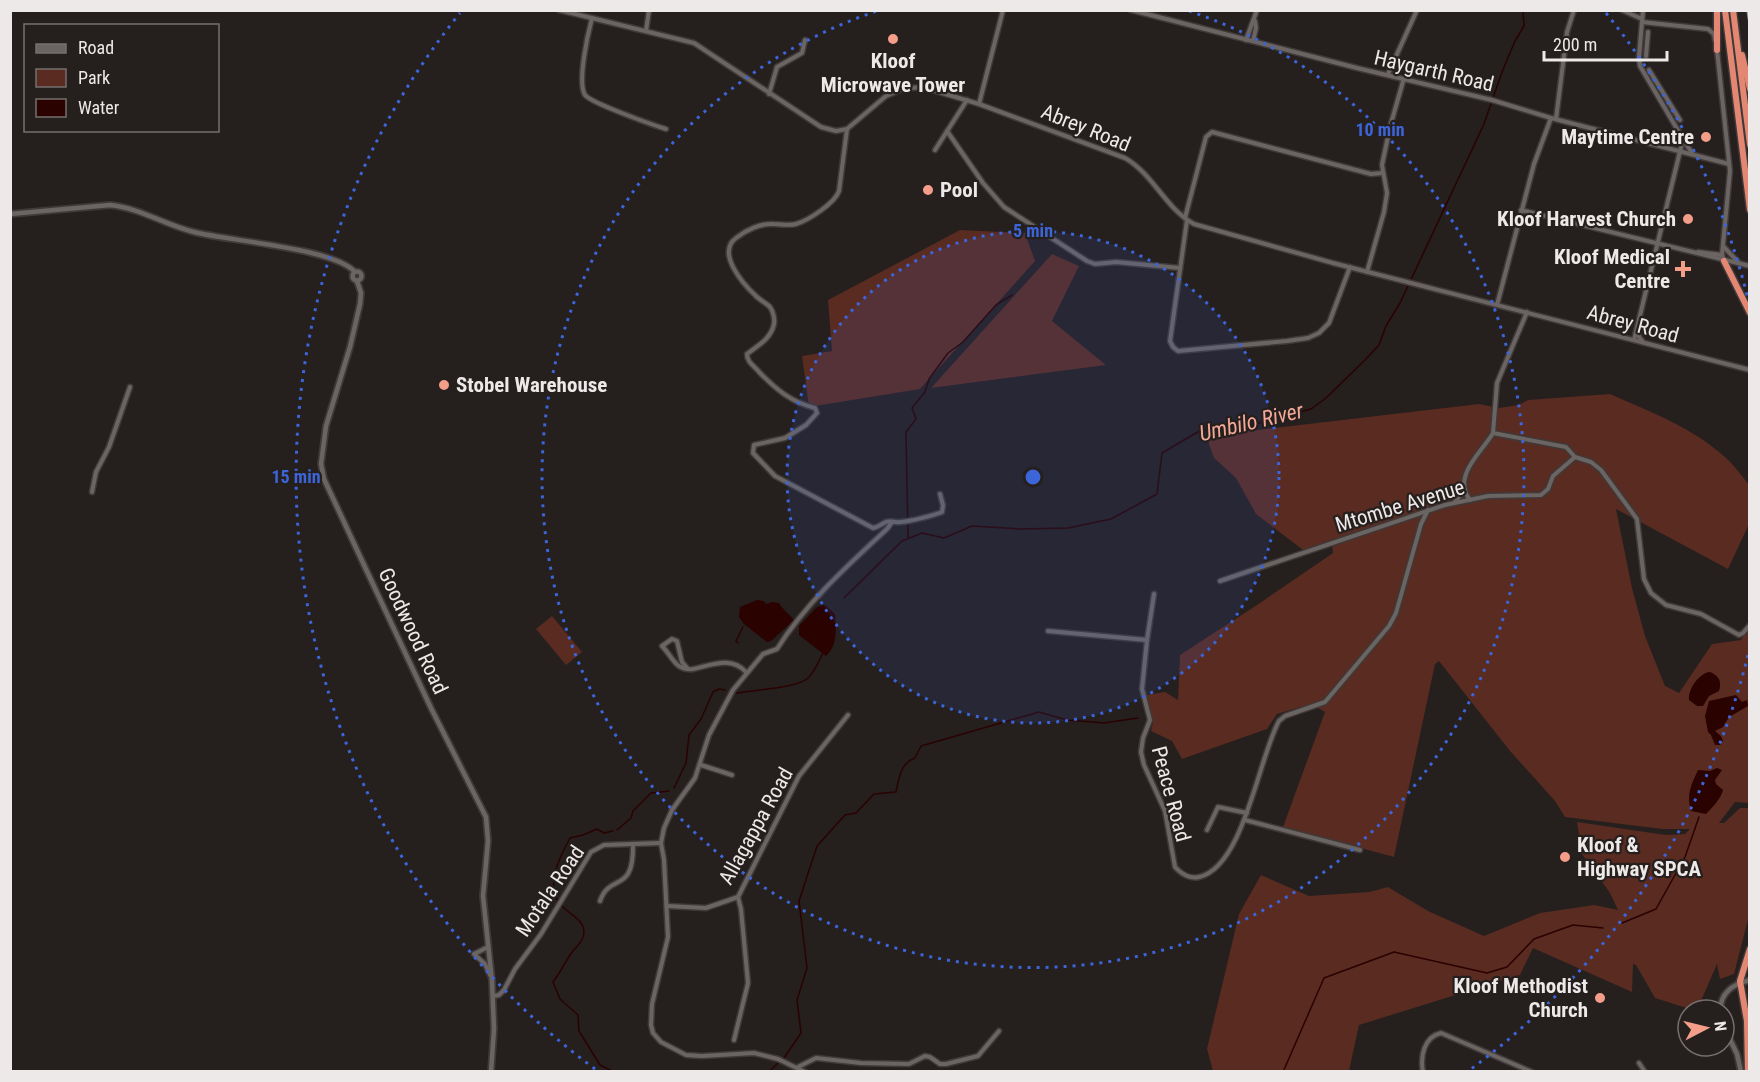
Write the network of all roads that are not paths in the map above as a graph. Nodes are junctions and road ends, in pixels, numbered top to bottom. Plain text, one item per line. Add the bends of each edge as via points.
1 (560, 10) edge
2 (649, 10) edge
3 (1003, 10) edge
4 (1131, 10) edge
5 (1257, 10) edge
6 (1417, 10) edge
7 (1574, 10) edge
8 (1622, 10) edge
9 (1643, 10) edge
10 (1725, 10) edge
11 (1733, 10) edge
12 (1717, 13) edge
13 (592, 18) junction
14 (1255, 20) junction
15 (1642, 21) junction
16 (1708, 28) junction
17 (646, 31) junction
18 (1648, 32) dead end
19 (805, 40) dead end
20 (1246, 40) junction
21 (1640, 40) junction
22 (1647, 40) junction
23 (1254, 41) junction
24 (1717, 50) junction
25 (1646, 56) dead end
26 (1649, 70) dead end
27 (1388, 74) junction
28 (1404, 78) junction
29 (1656, 81) junction
30 (1650, 85) junction
31 (1749, 89) edge
32 (769, 94) junction
33 (967, 100) junction
34 (979, 104) junction
35 (1553, 118) junction
36 (1680, 120) dead end
37 (666, 129) dead end
38 (847, 129) junction
39 (947, 131) junction
40 (1683, 139) junction
41 (1749, 145) edge
42 (935, 150) dead end
43 (1682, 151) junction
44 (1693, 154) junction
45 (1729, 164) junction
46 (1383, 173) junction
47 (1521, 210) junction
48 (1749, 210) edge
49 (10, 214) edge
50 (1186, 219) junction
51 (1658, 244) junction
52 (1723, 247) junction
53 (1723, 258) junction
54 (1740, 264) junction
55 (1749, 266) edge
56 (1350, 267) junction
57 (1180, 268) junction
58 (1367, 272) junction
59 (1497, 305) junction
60 (1527, 312) junction
61 (1749, 313) edge
62 (1639, 317) junction
63 (1634, 340) junction
64 (1644, 343) junction
65 (1749, 370) edge
66 (130, 387) dead end
67 (1493, 433) junction
68 (1575, 457) junction
69 (1465, 489) junction
70 (92, 492) dead end
71 (940, 494) dead end
72 (1470, 500) junction
73 (1454, 503) junction
74 (1428, 510) junction
75 (892, 522) junction
76 (1220, 581) dead end
77 (1154, 594) dead end
78 (1749, 625) edge
79 (1048, 631) dead end
80 (1147, 640) junction
81 (688, 669) junction
82 (746, 672) junction
83 (848, 715) dead end
84 (701, 765) junction
85 (732, 775) dead end
86 (1247, 813) junction
87 (1245, 820) junction
88 (1207, 830) dead end
89 (661, 843) junction
90 (633, 844) junction
91 (1360, 850) dead end
92 (738, 897) junction
93 (600, 901) dead end
94 (667, 906) junction
95 (488, 947) junction
96 (1749, 950) edge
97 (492, 981) junction
98 (1745, 981) edge
99 (1734, 987) junction
100 (493, 996) junction
101 (1743, 996) junction
102 (1723, 998) edge
103 (999, 1031) dead end
104 (734, 1040) dead end
105 (1736, 1052) edge
106 (1639, 1063) dead end
107 (797, 1067) junction
108 (490, 1071) edge
109 (805, 1071) edge
110 (1424, 1071) edge
111 (1532, 1071) edge
112 (1645, 1071) edge
113 (1741, 1071) edge
114 (1748, 1071) edge

1 - 13 street
2 - 17 street
3 - 34 street
4 - 20 street, Haygarth Road
5 - 14 street
6 - 27 street
7 - 35 street
8 - 15 street
9 - 15 street
10 - 48 highway
11 - 31 highway
11 - 41 highway
12 - 16 street
12 - 24 highway
13 - 17 street
13 - 37 street via 585,48 585,95
14 - 20 street
14 - 23 street
15 - 16 street
15 - 21 street
16 - 24 street
17 - 32 street via 698,45
18 - 22 street
19 - 32 street via 802,53 777,67
20 - 23 street, Haygarth Road
21 - 22 street
21 - 30 street via 1640,63
22 - 25 street
23 - 27 street, Haygarth Road
24 - 45 street
26 - 29 street
27 - 28 street, Haygarth Road
28 - 35 street, Haygarth Road
28 - 46 street via 1390,127
29 - 30 street
29 - 36 street
30 - 40 street
32 - 38 street via 825,128
33 - 34 street, Abrey Road
33 - 38 street, Abrey Road via 929,88 902,89 876,102
33 - 39 street
34 - 50 street, Abrey Road via 1128,160
35 - 43 street, Haygarth Road
35 - 47 street
38 - 75 street via 835,200 797,224 758,226 740,235 730,244 729,256 738,276 771,308 774,324 762,344 749,352 747,358 777,390 798,404 815,408 817,413 793,434 754,445 754,455 775,476 861,523 875,528
39 - 42 street
39 - 57 street via 1002,206 1087,261
40 - 43 street
40 - 44 street
43 - 44 street, Haygarth Road
43 - 51 street
44 - 45 street, Haygarth Road
45 - 52 street
46 - 50 street via 1371,174 1212,132 1206,137
46 - 58 street via 1386,200
47 - 51 street
47 - 59 street
49 - 95 street, Goodwood Road via 126,207 191,232 291,249 345,263 355,272 360,304 326,426 321,464 324,479 364,565 486,818 483,896
50 - 56 street, Abrey Road
50 - 57 street
51 - 53 street
51 - 62 street
52 - 53 street
52 - 54 street
53 - 54 street
53 - 61 highway
54 - 55 street
56 - 57 street via 1329,323 1319,333 1287,341 1185,352 1174,349 1170,341
56 - 58 street, Abrey Road
58 - 59 street, Abrey Road
59 - 60 street, Abrey Road
60 - 63 street, Abrey Road
60 - 67 street via 1497,383
62 - 63 street
62 - 64 street via 1639,336
63 - 64 street, Abrey Road
64 - 65 street, Abrey Road
66 - 70 street via 96,472
67 - 68 street via 1566,447
67 - 69 street via 1472,459
68 - 72 street, Mtombe Avenue via 1553,476 1541,495 1500,494
68 - 78 street via 1599,468 1632,510 1637,521 1644,579 1656,598 1668,606 1701,614 1738,634
69 - 72 street
69 - 73 street
71 - 75 street via 943,505 939,514
72 - 73 street, Mtombe Avenue
73 - 74 street, Mtombe Avenue
74 - 76 street, Mtombe Avenue
74 - 86 street, Peace Road via 1392,621 1325,702 1279,721
75 - 82 street via 833,578 777,649 762,654
77 - 80 street, Peace Road
79 - 80 street
80 - 87 street, Peace Road via 1142,693 1150,720 1141,752 1165,811 1175,867 1191,877 1212,872
81 - 81 street via 682,662 677,641 672,639 662,646 675,665
81 - 82 street via 723,663 734,664
82 - 84 street via 715,721
83 - 92 street, Allagappa Road via 796,779
84 - 85 street
84 - 89 street via 669,815
86 - 87 street, Peace Road
86 - 88 street, Peace Road via 1217,807
87 - 91 street
89 - 90 street, Motala Road
89 - 94 street
90 - 93 street via 630,873 606,889
90 - 100 street, Motala Road via 604,845 592,850 504,990
92 - 94 street, Allagappa Road via 709,907
92 - 104 street via 748,983
94 - 107 street via 667,944 651,1011 656,1036 686,1055 754,1053
95 - 97 street, Goodwood Road
95 - 97 street via 474,954 485,964
96 - 98 highway
97 - 100 street, Goodwood Road
98 - 99 street
98 - 101 highway
99 - 101 highway
99 - 102 street
100 - 108 street, Goodwood Road
101 - 114 highway
103 - 107 street via 978,1056 946,1064 924,1056 909,1064 814,1058
105 - 113 street
106 - 112 street
107 - 109 street
110 - 111 street via 1424,1050 1432,1037 1441,1033

